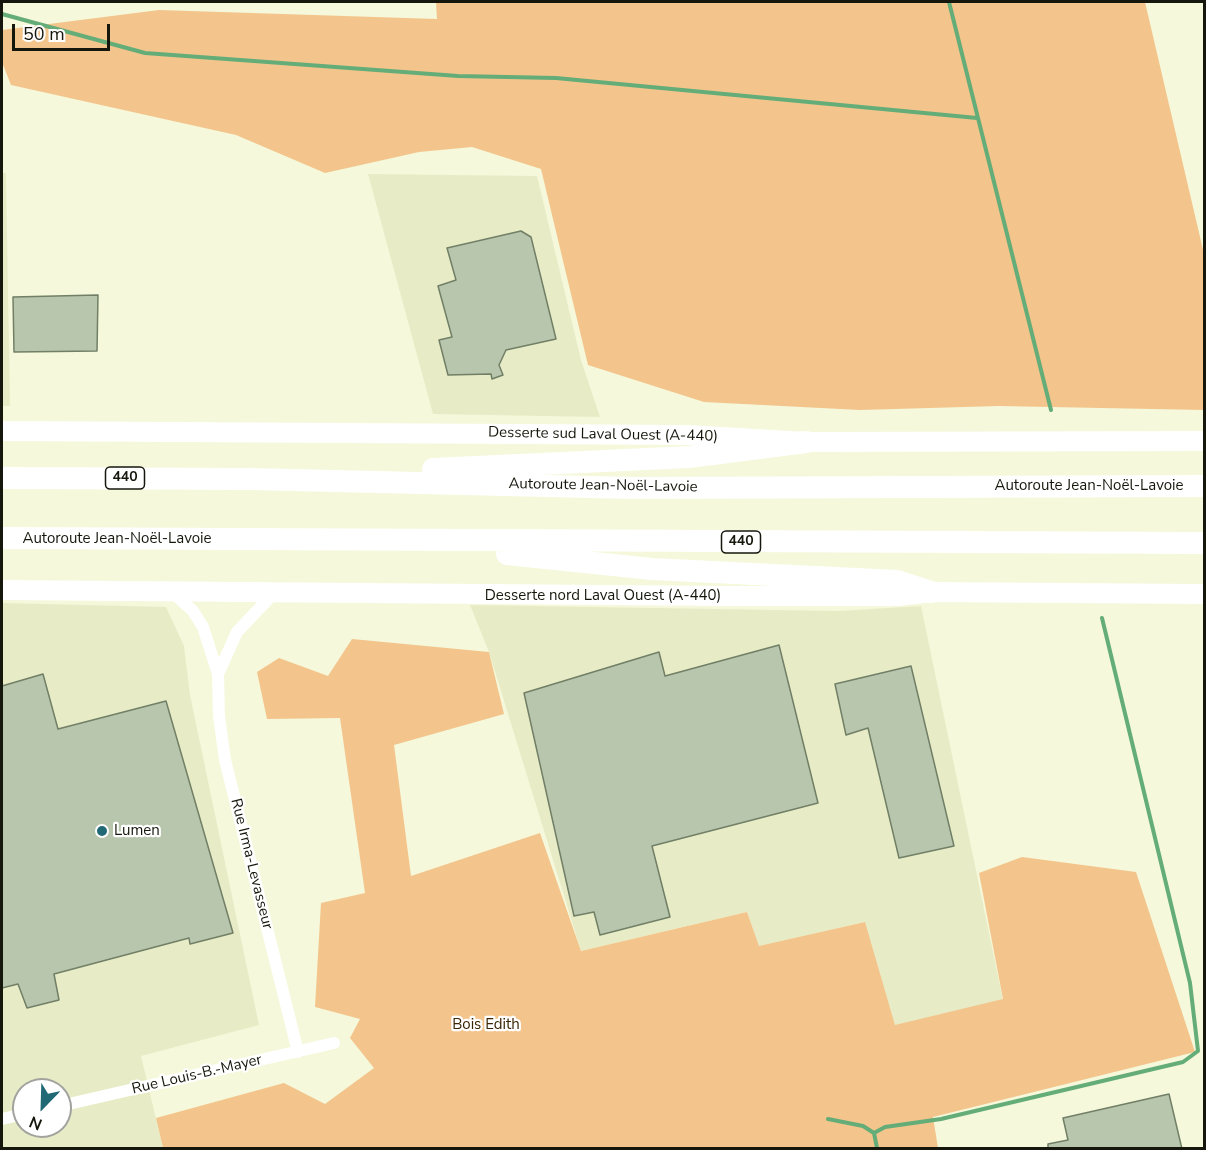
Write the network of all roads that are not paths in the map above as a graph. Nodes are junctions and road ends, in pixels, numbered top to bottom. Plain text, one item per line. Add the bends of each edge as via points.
1 (2, 431) edge
2 (1204, 441) edge
3 (806, 442) junction
4 (2, 478) edge
5 (249, 478) junction
6 (1204, 486) edge
7 (2, 538) edge
8 (386, 540) junction
9 (1204, 543) edge
10 (2, 590) edge
11 (931, 592) junction
12 (173, 593) junction
13 (273, 594) junction
14 (1204, 594) edge
15 (218, 674) junction
16 (334, 1043) dead end
17 (298, 1052) junction
18 (72, 1103) edge

1 - 3 main road, Desserte sud Laval Ouest (A-440) via 689,435
2 - 3 main road, Desserte sud Laval Ouest (A-440)
3 - 5 highway via 689,457
4 - 5 highway, Autoroute Jean-Noël-Lavoie / 440
5 - 6 highway, Autoroute Jean-Noël-Lavoie / 440 via 633,488
7 - 8 highway, Autoroute Jean-Noël-Lavoie / 440
8 - 9 highway, Autoroute Jean-Noël-Lavoie / 440
8 - 11 highway via 652,569 897,581
10 - 12 main road, Desserte nord Laval Ouest (A-440)
11 - 13 main road, Desserte nord Laval Ouest (A-440) via 860,596
11 - 14 main road, Desserte nord Laval Ouest (A-440)
12 - 13 main road, Desserte nord Laval Ouest (A-440)
12 - 15 street, Rue Irma-Levasseur via 193,611 203,627
13 - 15 street, Rue Irma-Levasseur via 237,632
15 - 17 street, Rue Irma-Levasseur via 225,760
16 - 17 street, Rue Louis-B.-Mayer
17 - 18 street, Rue Louis-B.-Mayer

